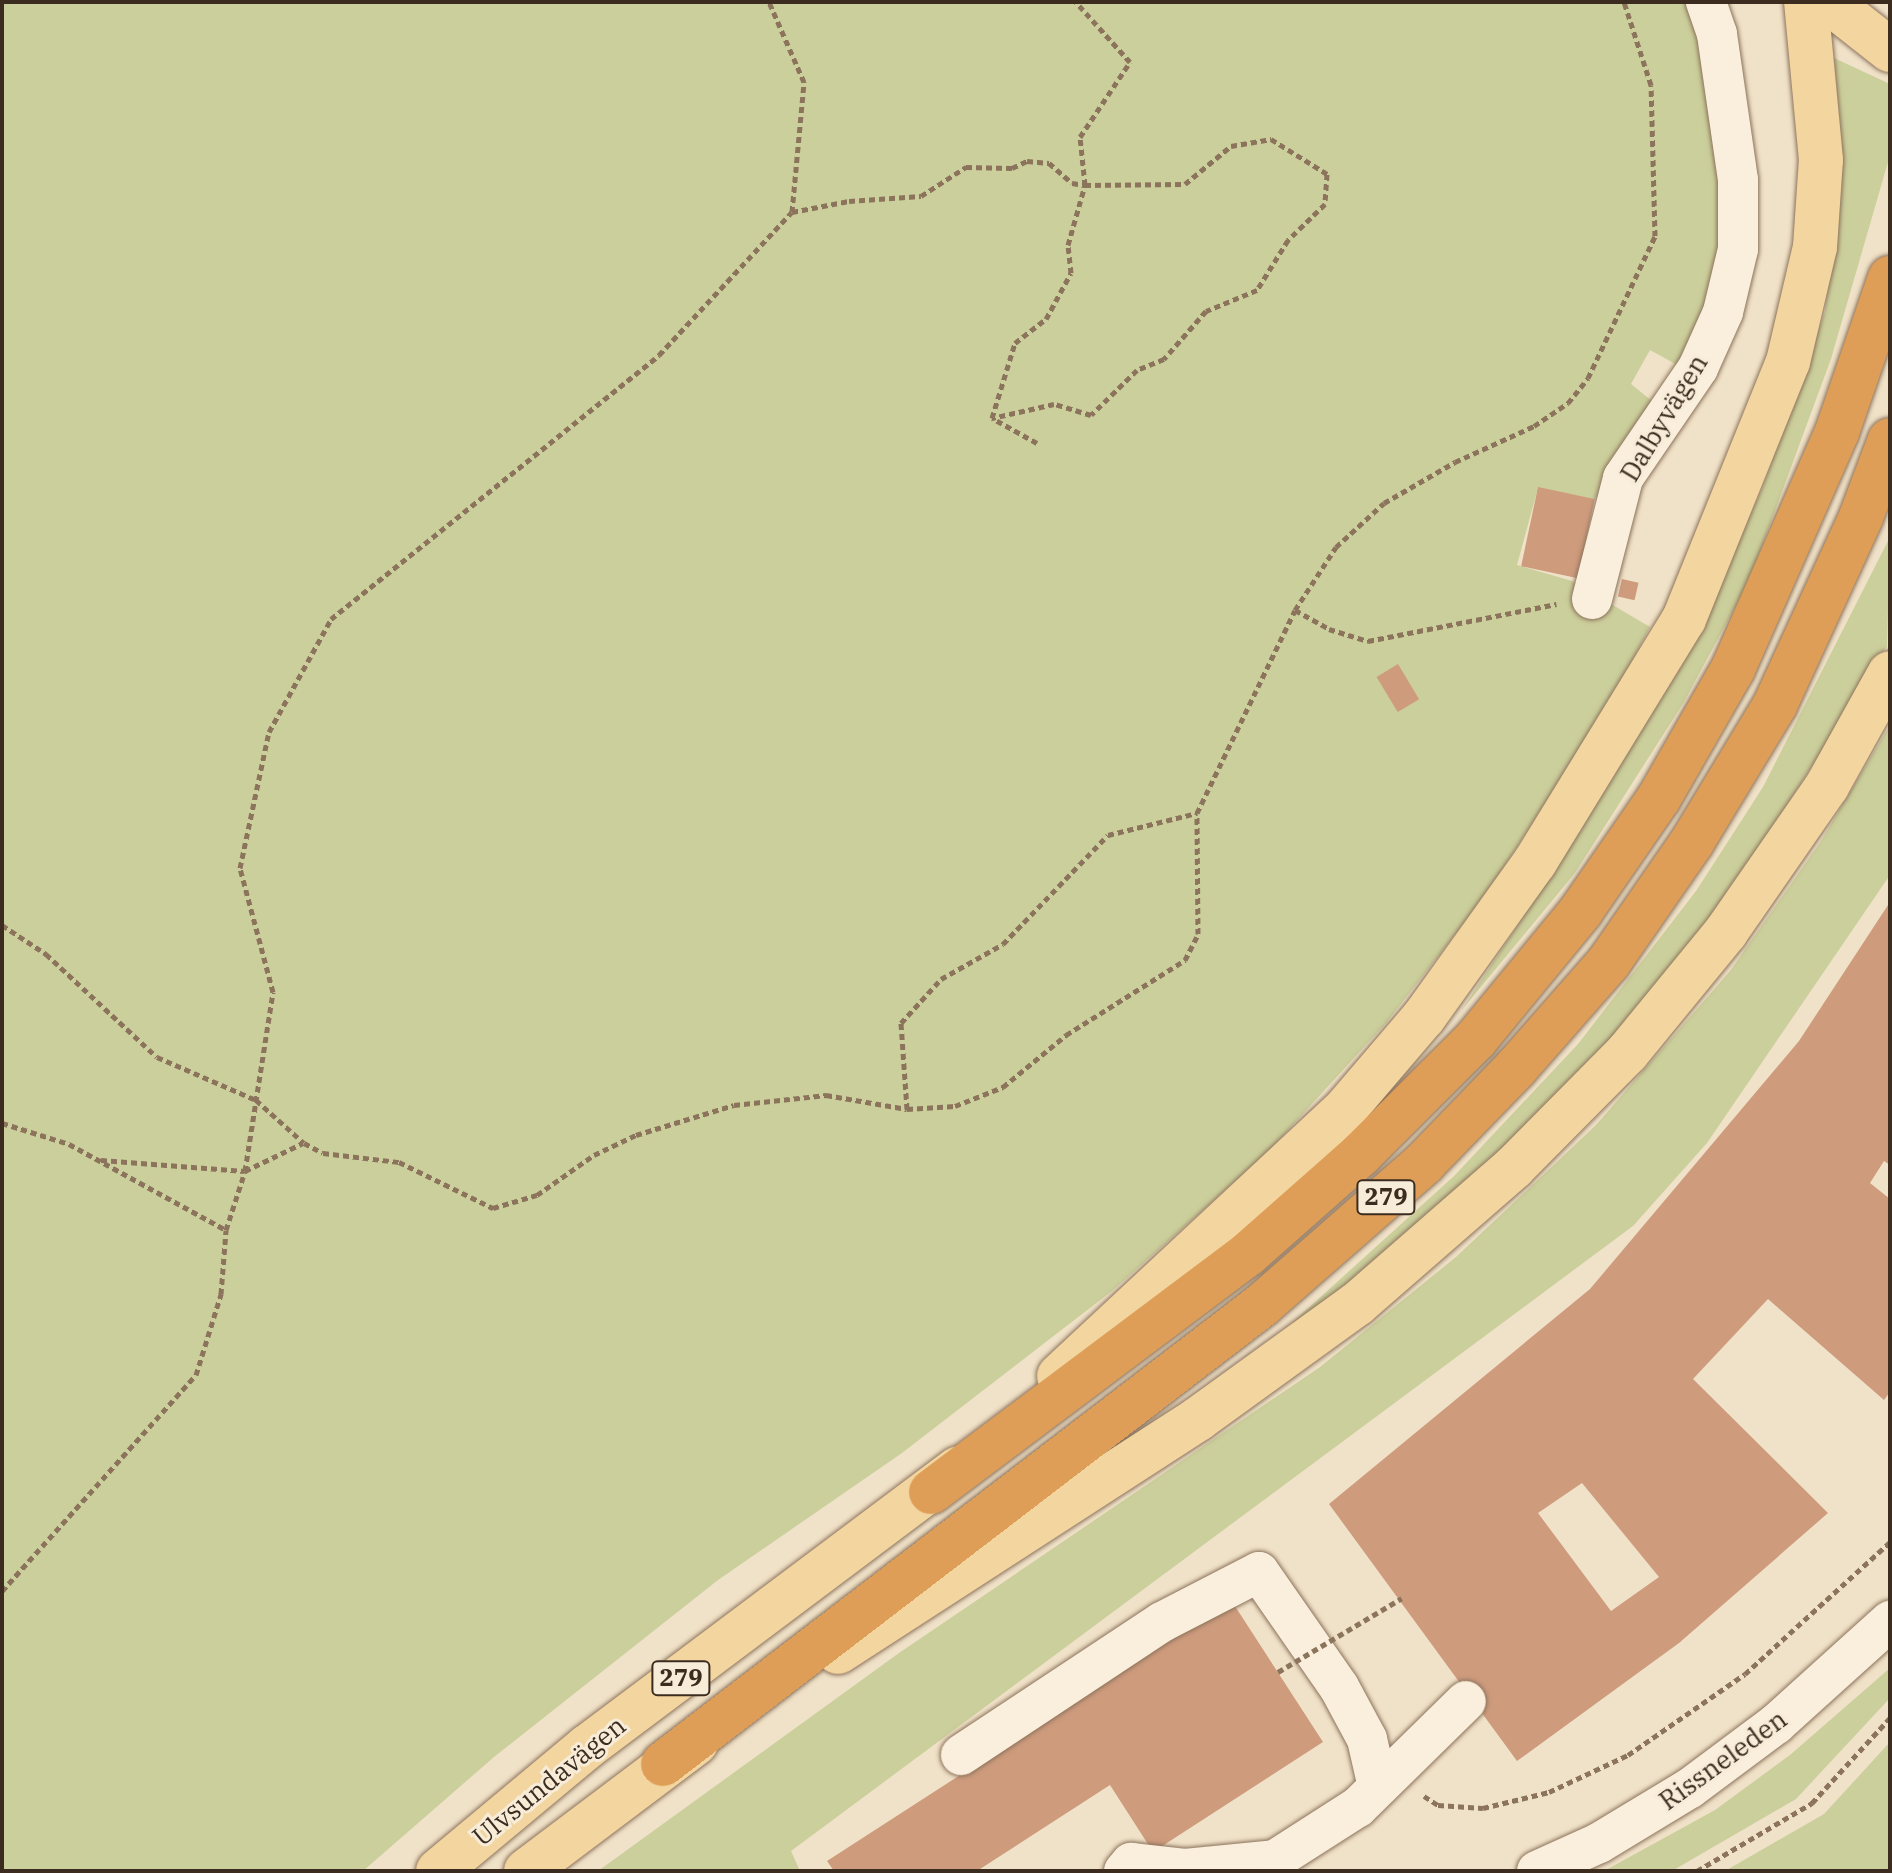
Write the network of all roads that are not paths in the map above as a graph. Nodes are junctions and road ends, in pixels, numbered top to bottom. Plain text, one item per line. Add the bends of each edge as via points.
1 (1706, 2) edge
2 (1806, 2) edge
3 (1829, 2) edge
4 (1890, 50) edge
5 (1890, 278) edge
6 (1890, 440) edge
7 (1592, 599) road end
8 (1890, 673) edge
9 (931, 1492) junction
10 (1890, 1621) edge
11 (1466, 1701) dead end
12 (961, 1755) dead end
13 (663, 1764) junction
14 (1385, 1780) junction
15 (438, 1871) edge
16 (526, 1871) edge
17 (1124, 1871) edge
18 (1537, 1871) edge

1 - 7 street, Dalbyvägen via 1717,34 1738,180 1738,249 1723,312 1698,368 1623,478
2 - 9 main road, Ulvsundavägen via 1821,160 1815,247 1788,362 1684,619 1608,749 1424,1017 1347,1107
3 - 4 main road
5 - 9 highway, 279 via 1825,461 1733,669 1659,798 1581,911 1476,1039 1350,1164 1248,1254
6 - 13 highway, 279 via 1861,517 1775,705 1692,842 1609,962 1516,1068 1424,1163 1262,1305
8 - 13 main road via 1827,786 1726,932 1627,1053 1514,1167 1357,1304 1198,1419
9 - 15 main road, Ulvsundavägen / 279 via 587,1747
10 - 18 street, Rissneleden via 1776,1724 1690,1788 1599,1843
11 - 14 street
12 - 14 street via 1162,1622 1259,1572 1346,1700
13 - 16 main road, 279
14 - 17 street via 1358,1807 1275,1860 1185,1869 1131,1863

